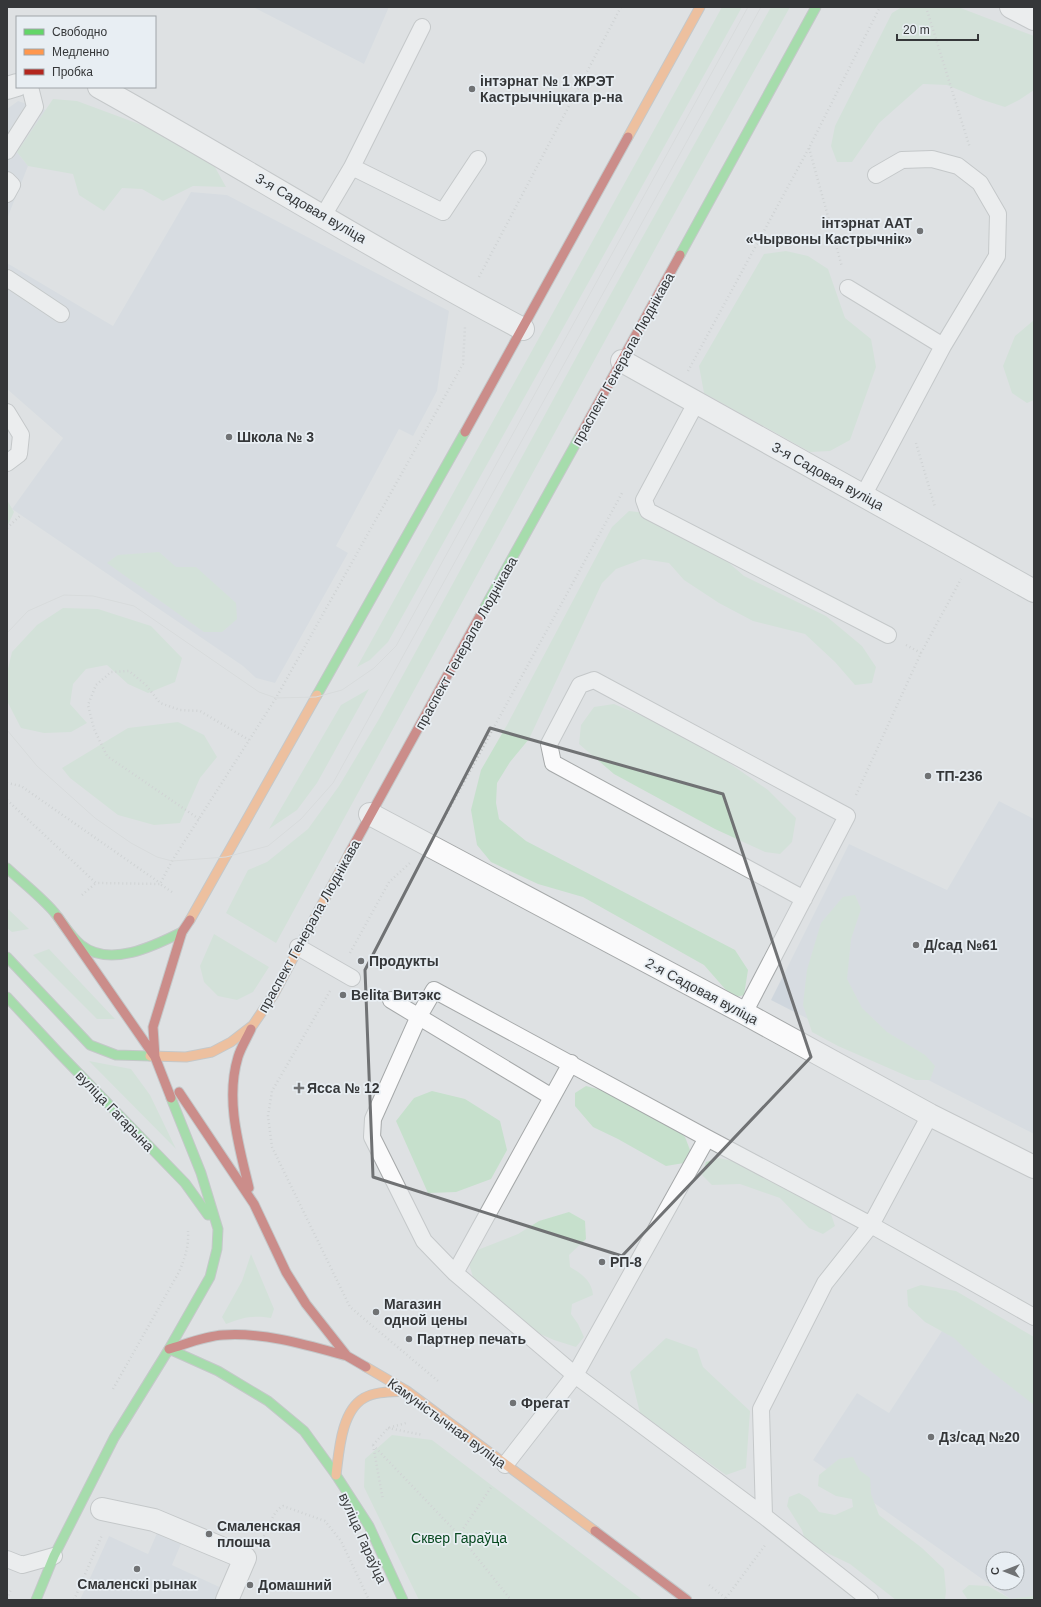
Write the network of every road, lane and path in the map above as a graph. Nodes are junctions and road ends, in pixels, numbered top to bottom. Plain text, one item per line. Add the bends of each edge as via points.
1 (621, 7) edge
2 (700, 7) edge
3 (816, 7) edge
4 (880, 7) edge
5 (926, 7) edge
6 (1011, 7) edge
7 (1034, 19) edge
8 (422, 27) dead end
9 (30, 88) edge
10 (101, 88) edge
11 (809, 148) junction
12 (7, 151) edge
13 (478, 159) dead end
14 (352, 167) junction
15 (876, 175) dead end
16 (7, 180) edge
17 (980, 182) junction
18 (7, 194) edge
19 (323, 216) junction
20 (7, 278) edge
21 (848, 288) joint
22 (467, 299) junction
23 (61, 314) dead end
24 (523, 329) junction
25 (943, 346) junction
26 (622, 361) junction
27 (677, 392) junction
28 (696, 403) junction
29 (7, 412) edge
30 (908, 414) junction
31 (7, 463) edge
32 (623, 490) dead end
33 (863, 496) junction
34 (21, 515) dead end
35 (7, 528) edge
36 (945, 541) junction
37 (973, 557) junction
38 (1034, 591) edge
39 (888, 635) dead end
40 (250, 740) junction
41 (7, 783) edge
42 (7, 800) edge
43 (370, 814) junction
44 (847, 816) junction
45 (199, 819) junction
46 (428, 846) junction
47 (7, 868) edge
48 (96, 883) junction
49 (160, 884) junction
50 (172, 892) dead end
51 (82, 895) dead end
52 (804, 899) junction
53 (58, 917) junction
54 (182, 932) junction
55 (298, 947) junction
56 (7, 957) edge
57 (346, 974) junction
58 (7, 997) edge
59 (391, 1000) dead end
60 (744, 1013) junction
61 (420, 1016) junction
62 (253, 1025) junction
63 (156, 1057) junction
64 (571, 1063) junction
65 (552, 1098) junction
66 (930, 1115) junction
67 (707, 1138) junction
68 (1034, 1167) edge
69 (254, 1204) junction
70 (871, 1224) junction
71 (188, 1227) dead end
72 (218, 1229) junction
73 (455, 1273) junction
74 (1034, 1317) edge
75 (169, 1348) junction
76 (347, 1356) junction
77 (575, 1375) junction
78 (439, 1381) dead end
79 (112, 1390) dead end
80 (407, 1392) junction
81 (410, 1422) dead end
82 (373, 1445) junction
83 (505, 1465) junction
84 (336, 1475) junction
85 (495, 1481) dead end
86 (383, 1503) dead end
87 (102, 1509) joint
88 (764, 1516) junction
89 (352, 1518) dead end
90 (459, 1535) junction
91 (54, 1556) junction
92 (245, 1558) junction
93 (7, 1559) edge
94 (726, 1598) dead end
95 (36, 1600) edge
96 (74, 1600) edge
97 (227, 1600) edge
98 (369, 1600) edge
99 (403, 1600) edge
100 (511, 1600) edge
101 (687, 1600) edge
102 (870, 1600) edge

1 - 22 path
2 - 24 main road
3 - 26 main road, праспект Генерала Люднікава
4 - 11 path
5 - 17 path
6 - 7 street
8 - 14 lane
9 - 12 lane via 34,107
10 - 19 street, 3-я Садовая вуліца
11 - 21 path
11 - 27 path
13 - 14 lane via 443,212
14 - 19 lane
15 - 17 lane via 902,160 932,159 958,166
16 - 18 lane via 12,185
17 - 25 lane via 998,214 997,256
19 - 22 street, 3-я Садовая вуліца
20 - 23 lane
21 - 25 lane
22 - 24 street, 3-я Садовая вуліца
22 - 40 path via 463,364
24 - 54 main road via 223,864
25 - 30 lane
26 - 27 street, 3-я Садовая вуліца
26 - 43 main road, праспект Генерала Люднікава
27 - 28 street, 3-я Садовая вуліца
28 - 33 street, 3-я Садовая вуліца
28 - 39 lane via 644,500 648,512
29 - 31 lane via 22,435 19,454
30 - 33 lane
30 - 36 path
32 - 46 path
33 - 36 street, 3-я Садовая вуліца
34 - 35 path
36 - 37 street, 3-я Садовая вуліца
37 - 38 street, 3-я Садовая вуліца
37 - 44 path via 921,653
40 - 45 path
40 - 45 path via 200,711 180,710 160,703 146,685 129,671 111,672 96,685 88,705 94,729 107,756
41 - 49 path via 21,786
42 - 48 path
43 - 46 street, 2-я Садовая вуліца
43 - 55 main road, праспект Генерала Люднікава
44 - 52 lane
44 - 52 lane via 594,680 580,685 550,744 553,763
45 - 49 path
46 - 57 path via 389,882
46 - 60 street, 2-я Садовая вуліца
47 - 53 main road
48 - 49 path
48 - 51 path
49 - 50 path
52 - 60 lane
53 - 54 main road via 79,944 102,955 140,950
53 - 63 main road
54 - 63 main road via 153,1027
55 - 57 lane
55 - 62 main road, праспект Генерала Люднікава via 274,994
56 - 63 main road via 90,1045 116,1055
57 - 78 path via 272,1091 268,1116 272,1147 350,1307
58 - 72 main road, вуліца Гагарына via 185,1183
59 - 61 lane
60 - 66 street, 2-я Садовая вуліца
61 - 64 lane via 434,990
61 - 65 lane
61 - 73 lane via 373,1119 372,1137 424,1241
62 - 63 main road, праспект Генерала Люднікава via 232,1042 212,1052 186,1057
62 - 69 main road via 237,1058 233,1082 235,1126
63 - 69 main road
63 - 72 main road via 201,1173
64 - 65 lane
64 - 67 lane
65 - 73 lane
66 - 68 street, 2-я Садовая вуліца
66 - 70 lane
67 - 70 lane
67 - 77 lane
69 - 76 main road, Камуністычная вуліца via 286,1272 306,1304
70 - 74 lane
70 - 88 lane via 825,1283 761,1409
71 - 79 path via 189,1241 179,1272
72 - 75 main road via 217,1249 210,1277
73 - 77 lane
75 - 76 main road via 222,1335 294,1342
75 - 84 main road, вуліца Гараўца via 218,1371 268,1401 304,1431
75 - 91 main road via 114,1438
76 - 80 main road, Камуністычная вуліца
77 - 83 lane
77 - 88 lane
80 - 83 main road, Камуністычная вуліца
80 - 84 main road via 381,1393 363,1399 352,1410 344,1430
81 - 82 path via 388,1428
82 - 86 path
82 - 90 path
83 - 101 main road, Камуністычная вуліца
84 - 89 main road, вуліца Гараўца
84 - 99 main road, вуліца Гараўца via 369,1526
85 - 90 path
87 - 92 street via 154,1520
87 - 96 path via 104,1532
88 - 94 path via 766,1545
88 - 102 lane
90 - 100 path
91 - 93 lane via 22,1565
91 - 95 main road
92 - 97 street
92 - 98 path via 265,1536 276,1510 283,1506 325,1521 341,1541

